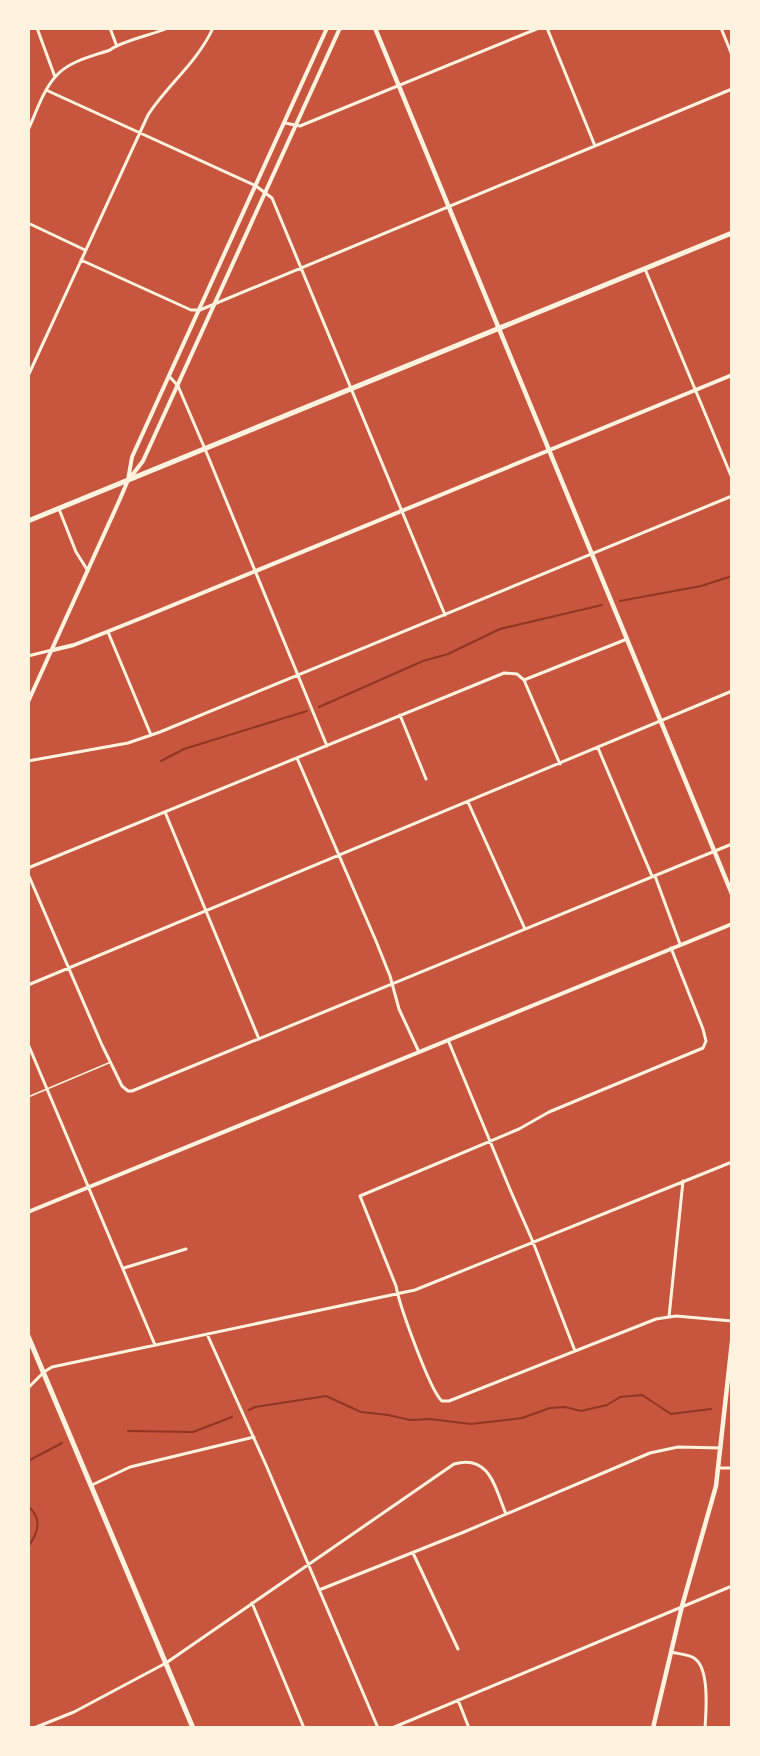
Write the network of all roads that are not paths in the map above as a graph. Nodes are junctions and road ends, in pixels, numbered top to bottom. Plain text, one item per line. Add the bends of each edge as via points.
1 (37, 28) edge
2 (110, 28) edge
3 (168, 28) edge
4 (213, 28) edge
5 (327, 28) edge
6 (340, 28) edge
7 (375, 28) edge
8 (539, 28) edge
9 (547, 28) edge
10 (721, 28) edge
11 (116, 45) junction
12 (732, 56) edge
13 (55, 77) junction
14 (399, 86) junction
15 (732, 89) edge
16 (46, 90) junction
17 (285, 123) junction
18 (296, 126) junction
19 (28, 130) edge
20 (140, 132) junction
21 (595, 146) junction
22 (256, 186) junction
23 (266, 192) junction
24 (448, 206) junction
25 (28, 223) edge
26 (732, 232) edge
27 (85, 250) junction
28 (81, 260) junction
29 (301, 267) junction
30 (645, 268) junction
31 (216, 303) junction
32 (200, 310) junction
33 (499, 329) junction
34 (732, 375) edge
35 (28, 376) edge
36 (169, 376) junction
37 (178, 386) junction
38 (352, 388) junction
39 (695, 390) junction
40 (205, 449) junction
41 (549, 451) junction
42 (732, 478) edge
43 (128, 480) junction
44 (732, 496) edge
45 (59, 509) junction
46 (402, 511) junction
47 (28, 521) edge
48 (591, 554) junction
49 (88, 571) junction
50 (255, 572) junction
51 (445, 615) junction
52 (108, 631) junction
53 (627, 639) junction
54 (52, 650) junction
55 (28, 656) edge
56 (298, 675) junction
57 (524, 680) junction
58 (731, 692) edge
59 (28, 702) edge
60 (400, 715) junction
61 (660, 721) junction
62 (151, 735) junction
63 (327, 746) junction
64 (598, 748) junction
65 (297, 758) junction
66 (28, 761) edge
67 (560, 764) junction
68 (426, 778) dead end
69 (468, 802) junction
70 (165, 812) junction
71 (732, 844) edge
72 (714, 852) junction
73 (339, 855) junction
74 (28, 868) edge
75 (28, 874) edge
76 (653, 877) junction
77 (732, 894) edge
78 (205, 910) junction
79 (732, 924) edge
80 (525, 929) junction
81 (680, 944) junction
82 (671, 948) junction
83 (69, 968) junction
84 (392, 984) junction
85 (28, 985) edge
86 (259, 1039) junction
87 (448, 1040) junction
88 (28, 1044) edge
89 (419, 1052) junction
90 (111, 1062) junction
91 (47, 1088) junction
92 (28, 1097) edge
93 (489, 1141) junction
94 (732, 1162) edge
95 (683, 1181) junction
96 (89, 1187) junction
97 (28, 1212) edge
98 (533, 1242) junction
99 (186, 1249) dead end
100 (123, 1268) junction
101 (397, 1295) junction
102 (669, 1317) junction
103 (732, 1321) edge
104 (207, 1334) junction
105 (28, 1336) edge
106 (732, 1342) edge
107 (155, 1345) junction
108 (575, 1351) junction
109 (44, 1372) junction
110 (28, 1388) edge
111 (254, 1437) junction
112 (721, 1449) junction
113 (719, 1468) junction
114 (732, 1468) edge
115 (91, 1485) junction
116 (506, 1514) junction
117 (413, 1552) junction
118 (308, 1564) junction
119 (732, 1586) edge
120 (319, 1590) junction
121 (252, 1603) junction
122 (682, 1606) junction
123 (458, 1649) dead end
124 (671, 1652) junction
125 (166, 1663) junction
126 (458, 1700) junction
127 (406, 1722) junction
128 (34, 1728) edge
129 (193, 1728) edge
130 (304, 1728) edge
131 (378, 1728) edge
132 (392, 1728) edge
133 (408, 1728) edge
134 (469, 1728) edge
135 (653, 1728) edge
136 (705, 1728) edge

1 - 13 street
2 - 11 street
3 - 11 street
4 - 20 street via 189,66 156,102
5 - 17 street
6 - 18 street
7 - 14 main road
8 - 14 street
9 - 21 street
10 - 12 street
11 - 13 street
13 - 16 street
14 - 18 street
14 - 24 main road
15 - 21 street
16 - 19 street
16 - 20 street
17 - 18 street
17 - 22 street
18 - 23 street
20 - 22 street
20 - 27 street
21 - 24 street
22 - 23 street
22 - 32 street
23 - 29 street
23 - 31 street
24 - 29 street
24 - 33 main road
25 - 27 street
26 - 30 main road
27 - 28 street
28 - 32 street via 191,310
28 - 35 street
29 - 31 street
29 - 38 street
30 - 33 main road
30 - 39 street
31 - 32 street
31 - 37 street
32 - 36 street
33 - 38 main road
33 - 41 main road
34 - 39 street
36 - 37 street
36 - 43 street via 132,457
37 - 40 street
37 - 43 street via 143,461
38 - 40 main road
38 - 46 street
39 - 41 street
39 - 42 street
40 - 43 main road
40 - 50 street
41 - 46 street
41 - 48 main road
43 - 45 main road
43 - 49 street
44 - 48 street
45 - 47 main road
45 - 49 street
46 - 50 street
46 - 51 street
48 - 51 street
48 - 53 main road
49 - 54 street
50 - 52 street
50 - 56 street
51 - 56 street
52 - 54 street
52 - 62 street
53 - 57 street
53 - 61 main road
54 - 55 street
54 - 59 street
56 - 62 street
56 - 63 street
57 - 60 street via 514,673 495,676
57 - 67 street
58 - 61 street
60 - 63 street
60 - 68 street
61 - 64 street
61 - 72 main road
62 - 66 street
63 - 65 street
64 - 67 street
64 - 76 street
65 - 70 street
65 - 73 street
67 - 69 street
69 - 73 street
69 - 80 street
70 - 74 street
70 - 78 street
71 - 72 street
72 - 76 street
72 - 77 main road
73 - 78 street
73 - 84 street
75 - 83 street
76 - 80 street
76 - 81 street
78 - 83 street
78 - 86 street
79 - 81 street
80 - 84 street
81 - 82 street
82 - 87 street
82 - 93 street via 706,1041 701,1049
83 - 85 street
83 - 90 street
84 - 86 street
84 - 89 street
86 - 90 street via 132,1091 122,1086
87 - 89 street
87 - 93 street
88 - 91 street
89 - 96 street
90 - 91 lane
91 - 92 lane
91 - 96 street
93 - 98 street
93 - 101 street via 360,1196
94 - 95 street
95 - 98 street
95 - 102 street
96 - 97 street
96 - 100 street
98 - 101 street
98 - 108 street
99 - 100 street
100 - 107 street
101 - 104 street
101 - 108 street via 435,1393 445,1401
102 - 103 street
102 - 108 street
104 - 107 street
104 - 111 street
105 - 109 main road
106 - 112 main road
107 - 109 street
109 - 110 street
109 - 115 main road
111 - 115 street via 130,1467
111 - 118 street
112 - 113 main road
112 - 116 street via 678,1447 650,1453
113 - 114 street
113 - 122 main road
115 - 125 main road
116 - 117 street
116 - 118 street via 486,1469 474,1462 462,1462 448,1467
117 - 120 street
117 - 123 street
118 - 120 street
118 - 121 street
119 - 122 street
120 - 131 street
121 - 125 street
121 - 130 street
122 - 124 main road
122 - 126 street
124 - 135 main road
124 - 136 street via 695,1659 702,1667
125 - 128 street via 74,1712
125 - 129 main road
126 - 127 street
126 - 134 street
127 - 132 street
127 - 133 street

